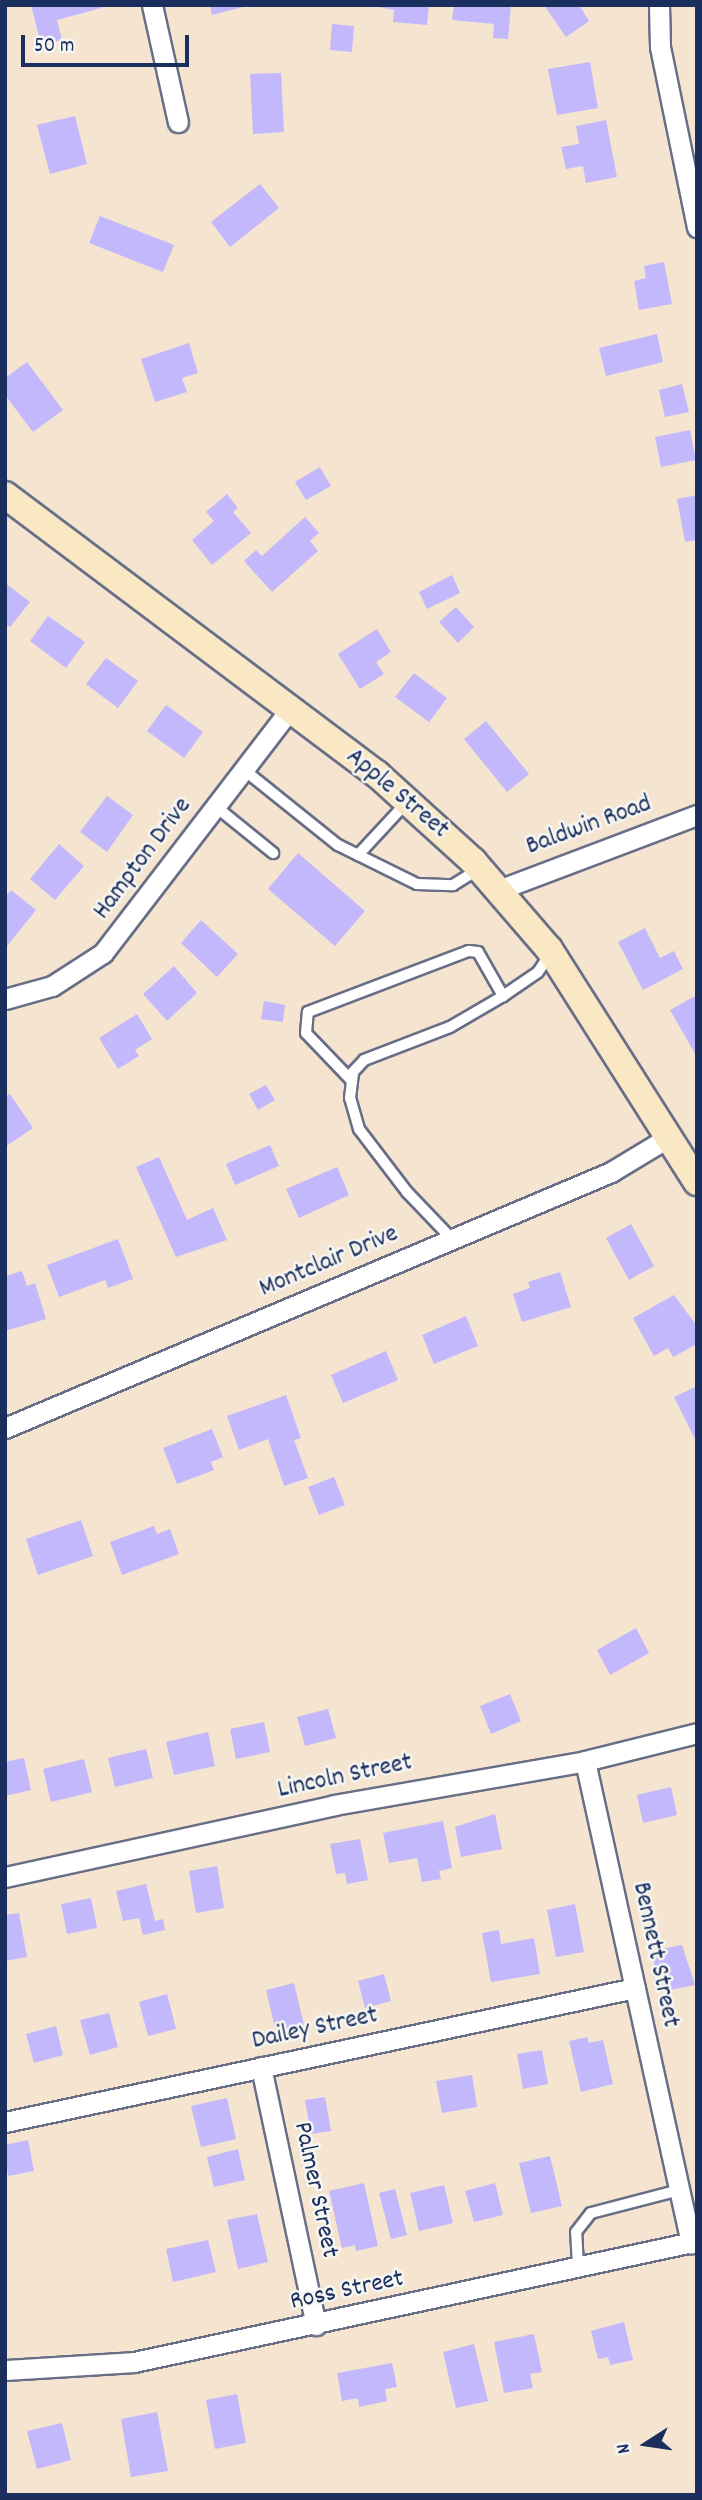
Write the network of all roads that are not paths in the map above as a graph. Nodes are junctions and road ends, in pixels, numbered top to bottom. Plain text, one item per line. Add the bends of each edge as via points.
1 (152, 5) edge
2 (659, 5) edge
3 (178, 122) dead end
4 (697, 227) edge
5 (5, 495) edge
6 (291, 708) junction
7 (243, 769) junction
8 (408, 800) junction
9 (215, 806) junction
10 (697, 814) edge
11 (273, 853) dead end
12 (358, 855) junction
13 (481, 868) junction
14 (501, 890) junction
15 (549, 949) junction
16 (503, 996) junction
17 (5, 999) edge
18 (352, 1081) junction
19 (669, 1137) junction
20 (697, 1181) edge
21 (451, 1238) junction
22 (5, 1428) edge
23 (697, 1733) edge
24 (585, 1761) junction
25 (5, 1877) edge
26 (635, 1987) junction
27 (261, 2067) junction
28 (5, 2122) edge
29 (679, 2190) junction
30 (694, 2242) edge
31 (579, 2267) junction
32 (316, 2325) junction
33 (5, 2370) edge

1 - 3 street
2 - 4 street via 660,47
5 - 6 street, Apple Street
6 - 7 street, Hampton Drive
6 - 8 street, Apple Street
7 - 9 street, Hampton Drive
7 - 12 lane via 338,845
8 - 12 lane
8 - 13 street, Apple Street
9 - 11 lane
9 - 17 street, Hampton Drive via 103,953 52,986
10 - 14 street, Baldwin Road
12 - 13 lane via 434,888 453,885
13 - 14 street, Apple Street
14 - 15 street, Apple Street
15 - 16 lane via 546,964
15 - 19 street, Apple Street
16 - 18 lane via 450,1027 364,1060 353,1072
16 - 18 lane via 478,952 468,951 308,1012 306,1033
18 - 21 lane via 350,1098 359,1129
19 - 20 street, Apple Street
19 - 21 street, Montclair Drive via 611,1172
21 - 22 street, Montclair Drive
23 - 24 street, Lincoln Street
24 - 25 street, Lincoln Street via 334,1805
24 - 26 street, Bennett Street
26 - 27 street, Dailey Street
26 - 29 street, Bennett Street
27 - 28 street, Dailey Street
27 - 32 street, Palmer Street
29 - 30 street, Bennett Street
29 - 31 lane via 591,2213 576,2232
30 - 31 street, Ross Street
31 - 32 street, Ross Street
32 - 33 street, Ross Street via 134,2362

